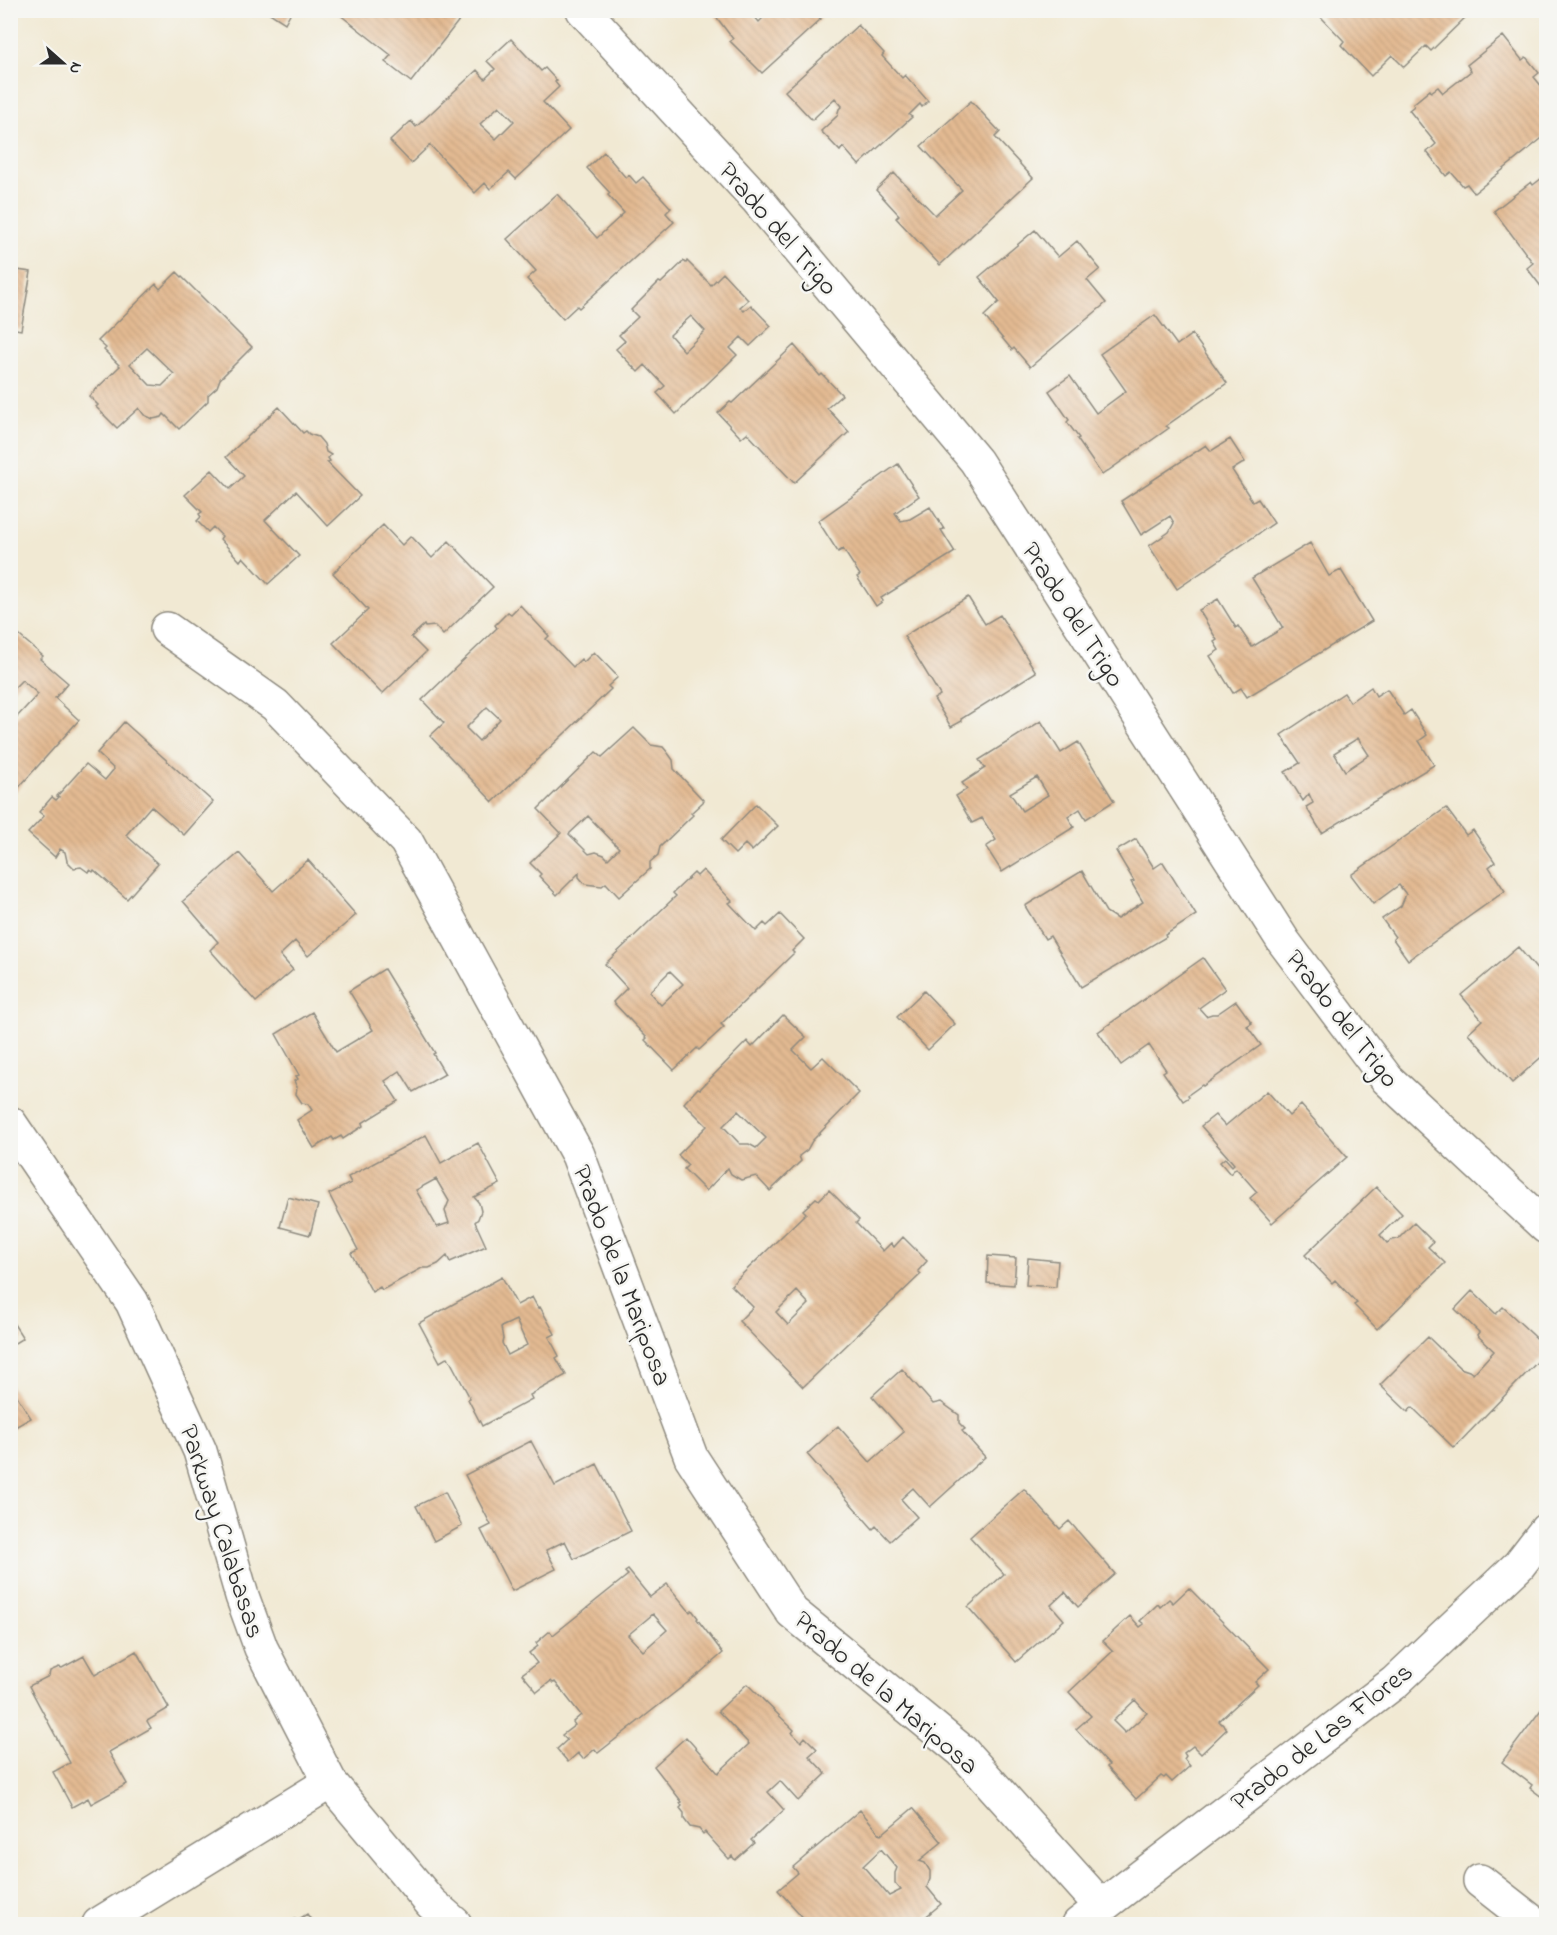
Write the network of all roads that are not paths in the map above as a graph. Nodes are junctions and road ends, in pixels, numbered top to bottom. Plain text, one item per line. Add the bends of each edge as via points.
1 (583, 10) edge
2 (167, 629) dead end
3 (10, 1123) edge
4 (1546, 1227) edge
5 (1546, 1530) edge
6 (330, 1782) junction
7 (1480, 1881) dead end
8 (1090, 1915) edge
9 (99, 1924) edge
10 (455, 1924) edge
11 (1535, 1924) edge

1 - 4 street, Prado del Trigo via 756,198 976,461 1284,942 1387,1079
2 - 8 street, Prado de la Mariposa via 275,705 406,841 578,1155 691,1457 792,1612 962,1752
3 - 6 street, Parkway Calabasas via 132,1302 200,1451 261,1648
5 - 8 street, Prado de Las Flores via 1519,1565 1395,1682
6 - 9 street
6 - 10 street, Parkway Calabasas via 431,1903
7 - 11 street

